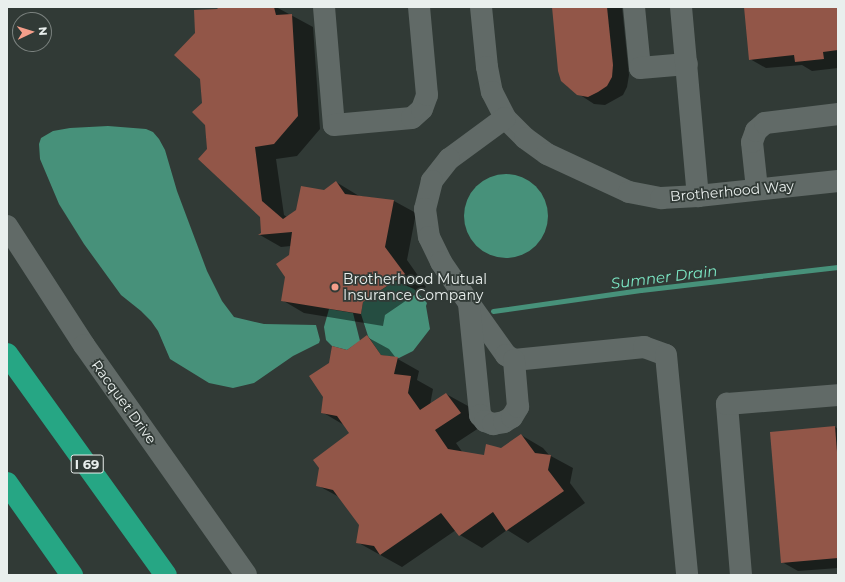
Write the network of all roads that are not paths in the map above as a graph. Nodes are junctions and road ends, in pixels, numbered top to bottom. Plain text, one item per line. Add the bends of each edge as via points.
1 (324, 7) edge
2 (419, 7) edge
3 (481, 7) edge
4 (634, 7) edge
5 (681, 7) edge
6 (687, 64) junction
7 (838, 114) edge
8 (505, 118) junction
9 (838, 181) edge
10 (757, 189) junction
11 (698, 196) junction
12 (7, 226) edge
13 (469, 303) junction
14 (7, 354) edge
15 (514, 360) junction
16 (838, 395) edge
17 (12, 489) edge
18 (55, 575) edge
19 (72, 575) edge
20 (166, 575) edge
21 (246, 575) edge
22 (684, 575) edge
23 (741, 575) edge

1 - 2 street via 334,124 412,118 422,110 427,96
3 - 8 street, Brotherhood Way via 492,92
4 - 6 street via 640,68
5 - 6 street
6 - 11 street
7 - 10 street via 765,123 756,131 752,142
8 - 11 street, Brotherhood Way via 525,138 547,154 629,192 661,198
8 - 13 street via 449,159 432,180 425,209 429,237 441,262
9 - 10 street, Brotherhood Way
10 - 11 street, Brotherhood Way
12 - 21 street, Racquet Drive via 84,345
13 - 15 street via 506,355
13 - 15 street via 480,415 492,424 504,422 512,417 518,407
14 - 20 highway, I 69
15 - 22 street via 644,347 666,355
16 - 23 street via 727,404
17 - 18 highway
17 - 19 highway

